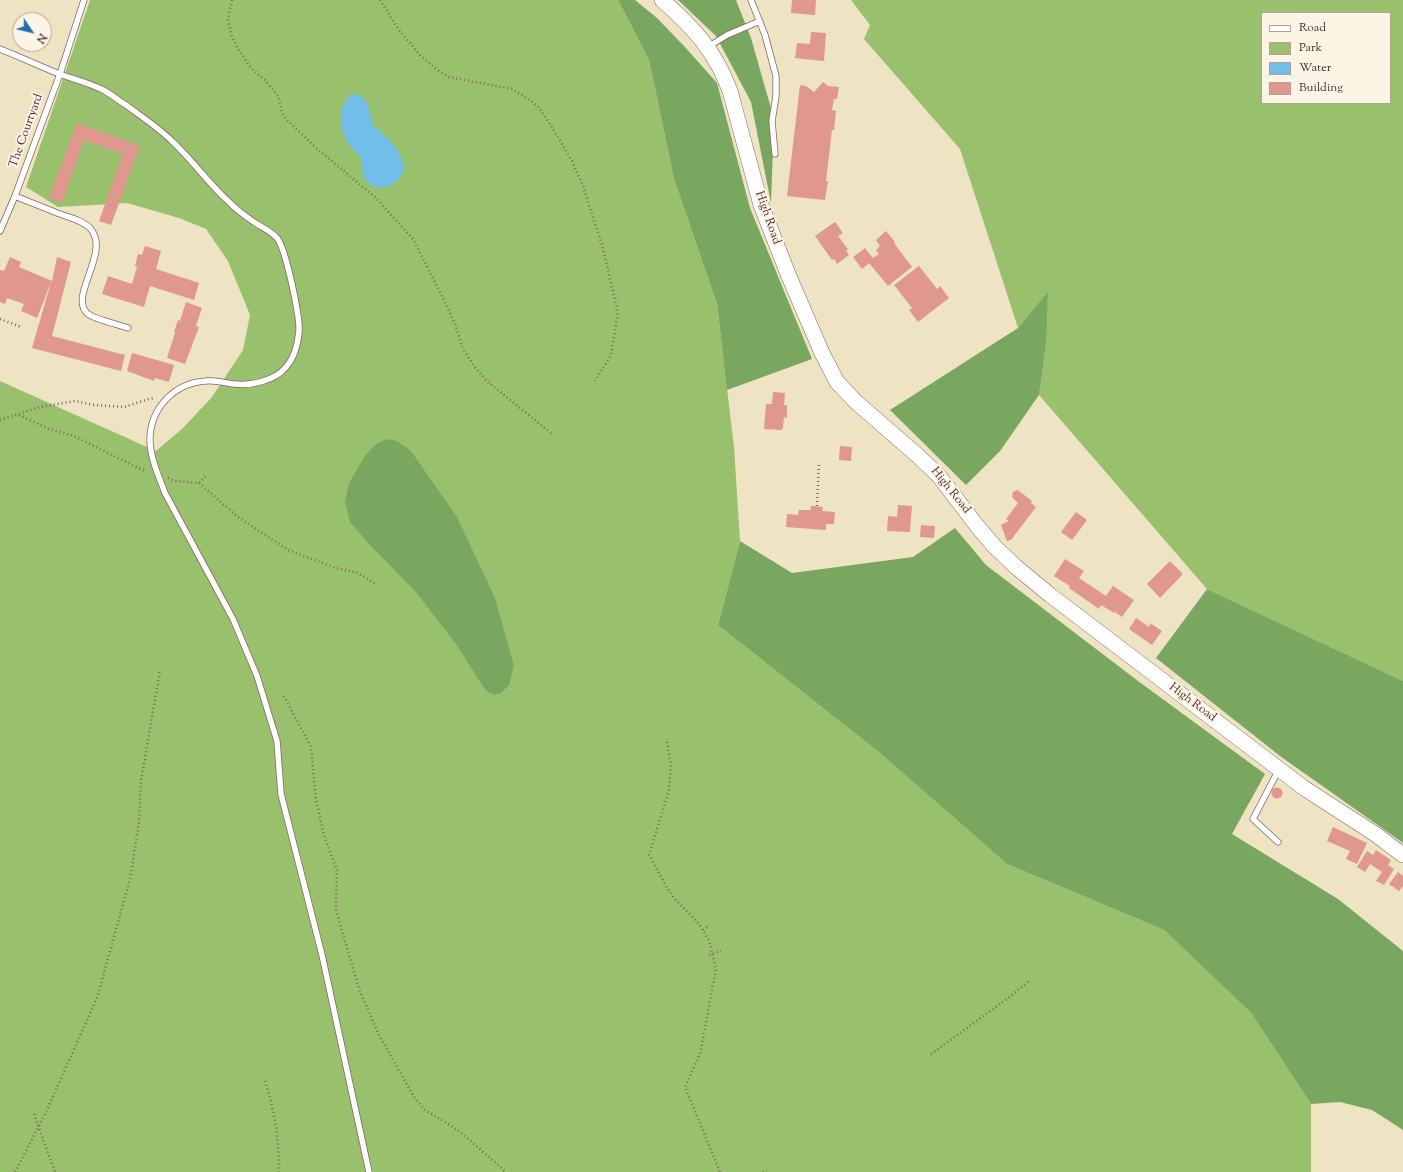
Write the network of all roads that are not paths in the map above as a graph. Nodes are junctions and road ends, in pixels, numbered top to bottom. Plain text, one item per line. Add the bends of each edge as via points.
1 (84, 0) edge
2 (662, 0) edge
3 (751, 0) edge
4 (760, 21) junction
5 (708, 48) junction
6 (0, 49) edge
7 (60, 74) junction
8 (775, 154) dead end
9 (15, 196) junction
10 (0, 231) edge
11 (128, 328) dead end
12 (1279, 769) junction
13 (1278, 842) dead end
14 (1403, 855) edge
15 (369, 1172) edge

1 - 7 lane, The Courtyard
2 - 5 main road, High Road via 695,30
3 - 4 lane
4 - 5 lane via 727,35
4 - 8 lane via 776,76 772,121
5 - 12 main road, High Road via 730,91 761,205 788,274 837,382 940,476 977,526 1016,567
6 - 7 lane
7 - 9 lane, The Courtyard
7 - 15 lane via 105,91 159,129 228,202 277,238 284,254 299,324 294,352 286,368 271,378 250,383 207,380 188,384 174,392 159,406 150,431 150,444 157,474 233,619 257,676 277,741 281,794 322,955
9 - 10 lane, The Courtyard
9 - 11 lane via 78,220 91,230 97,245 83,297 84,309 89,315
12 - 13 lane via 1253,819
12 - 14 main road, High Road

